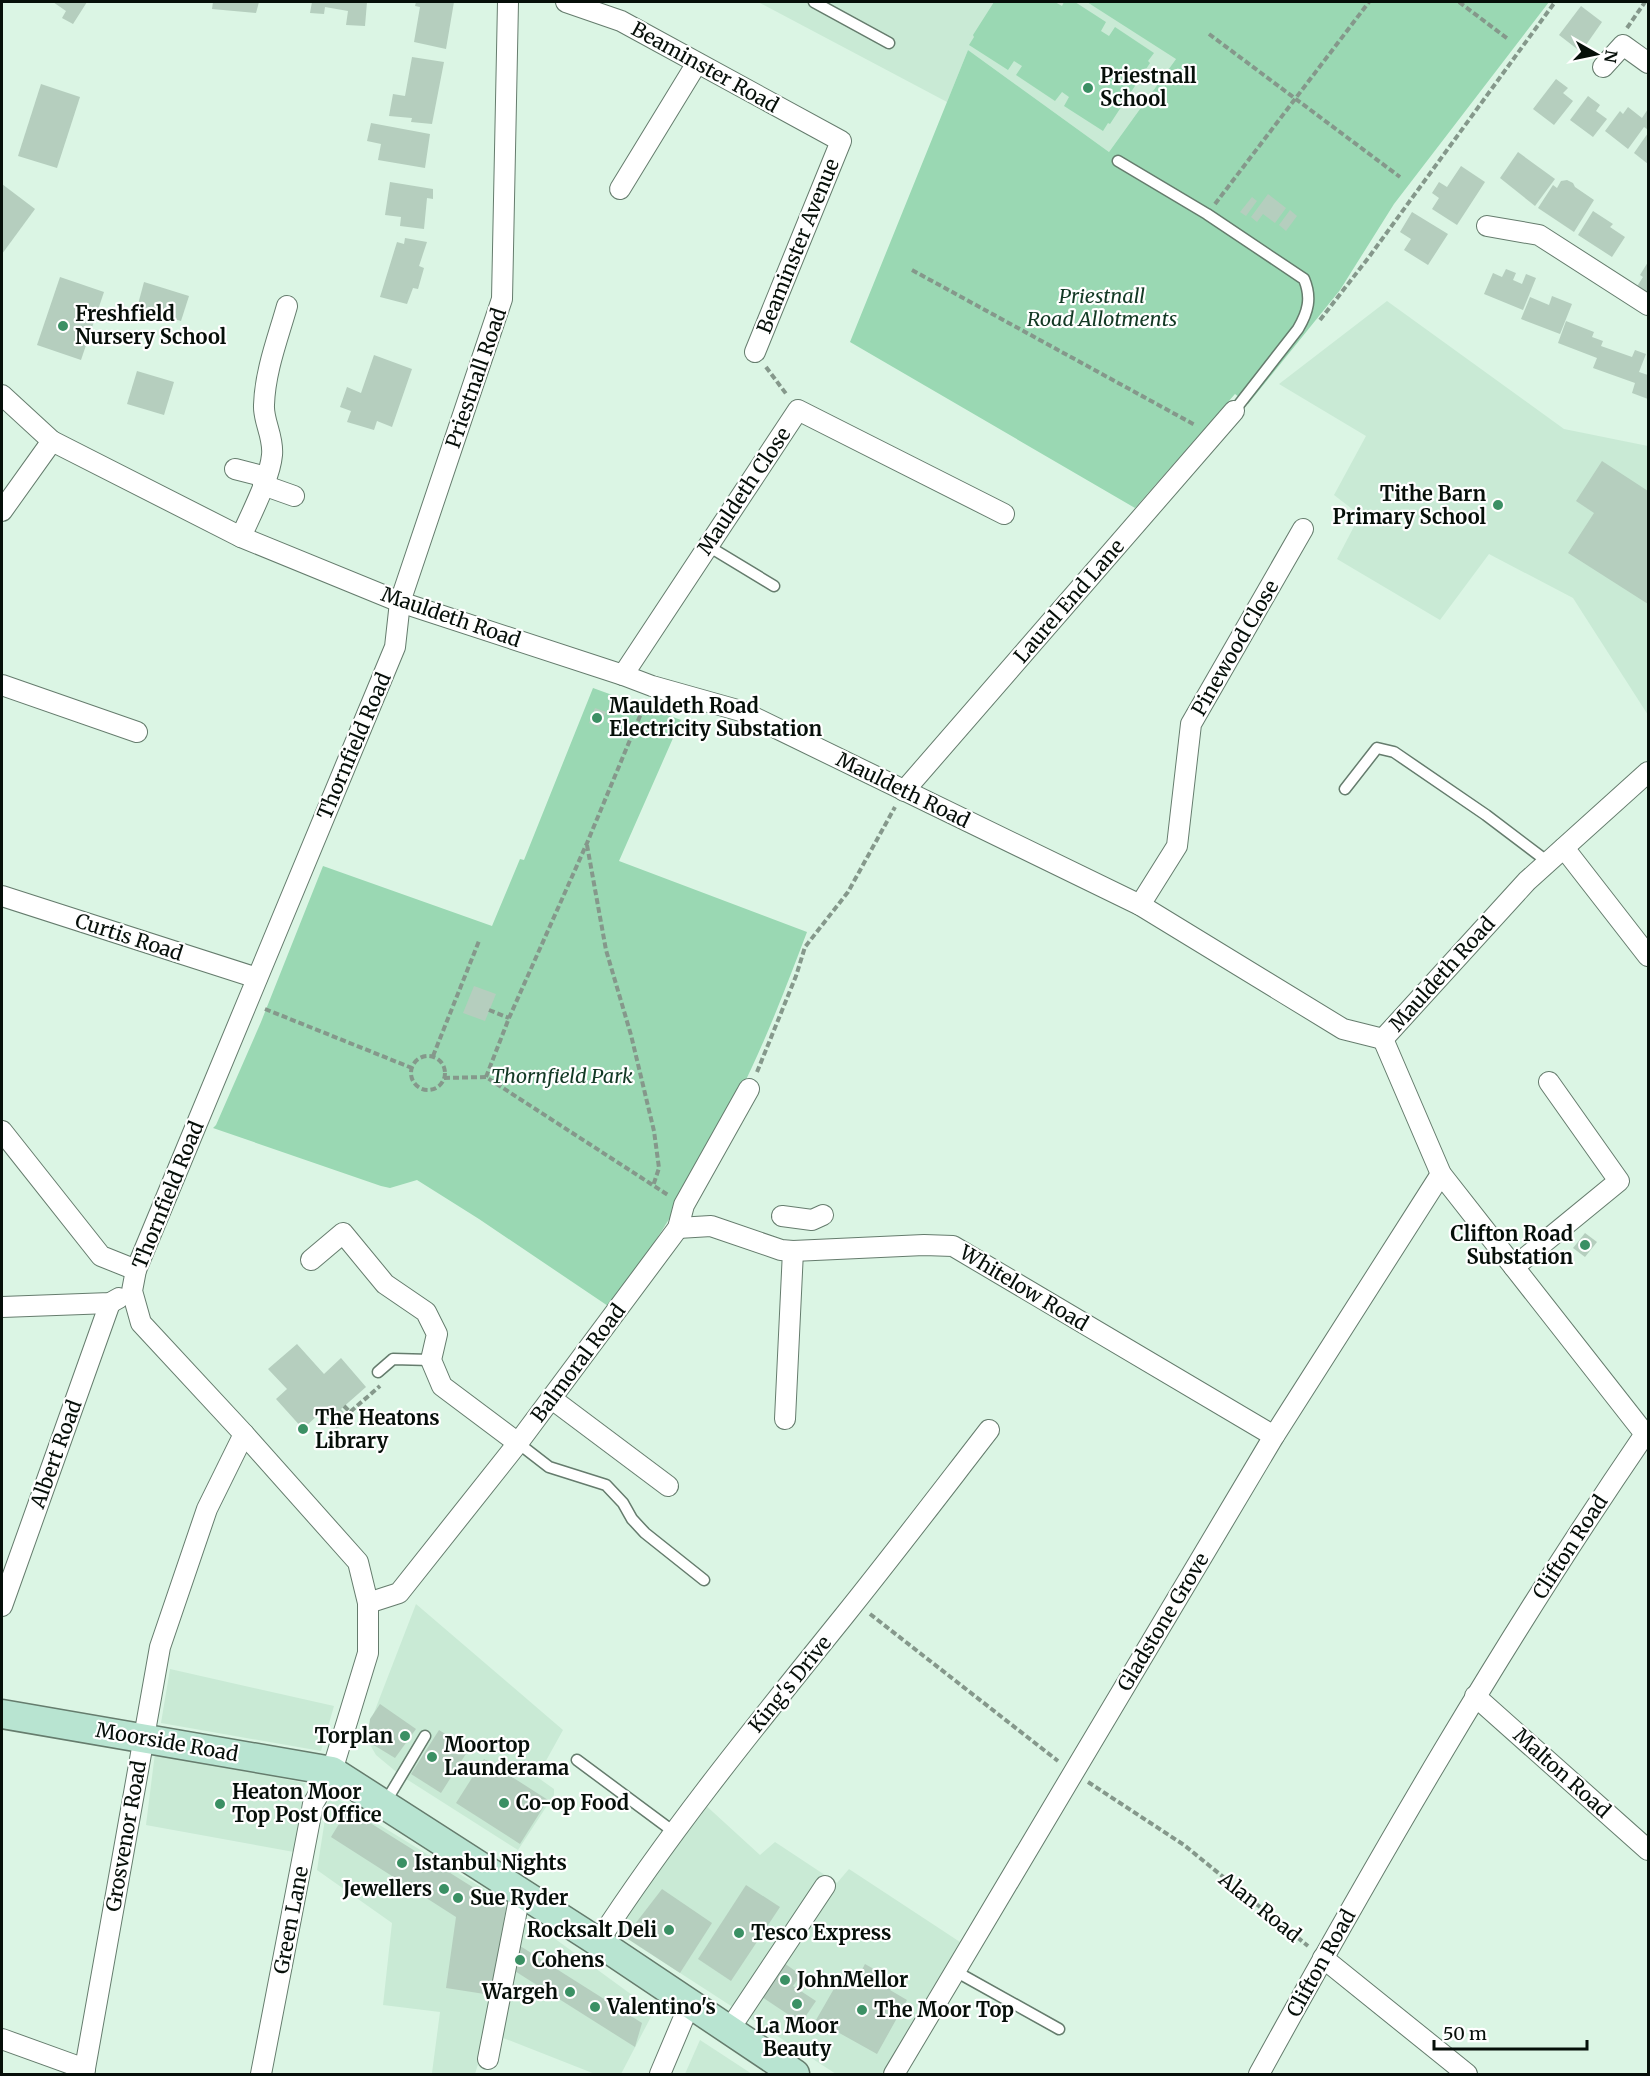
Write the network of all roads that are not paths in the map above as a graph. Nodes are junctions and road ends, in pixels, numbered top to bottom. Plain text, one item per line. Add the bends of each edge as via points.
1 (508, 2) edge
2 (566, 2) edge
3 (814, 2) edge
4 (889, 43) dead end
5 (698, 63) junction
6 (1648, 63) edge
7 (1603, 67) dead end
8 (841, 141) joint
9 (1118, 161) dead end
10 (620, 189) dead end
11 (1488, 226) dead end
12 (1648, 305) edge
13 (287, 306) dead end
14 (755, 352) road end
15 (2, 395) edge
16 (1234, 411) joint
17 (52, 441) junction
18 (235, 469) dead end
19 (264, 481) junction
20 (294, 496) dead end
21 (2, 511) edge
22 (1004, 514) dead end
23 (1303, 529) dead end
24 (241, 537) junction
25 (708, 546) junction
26 (774, 586) dead end
27 (400, 602) junction
28 (623, 675) junction
29 (2, 685) edge
30 (137, 732) dead end
31 (1648, 772) edge
32 (1345, 789) dead end
33 (904, 791) junction
34 (1564, 848) junction
35 (1548, 862) junction
36 (2, 896) edge
37 (1140, 905) junction
38 (1648, 956) edge
39 (257, 978) junction
40 (1383, 1039) junction
41 (1549, 1082) dead end
42 (749, 1089) road end
43 (2, 1131) edge
44 (1440, 1174) junction
45 (782, 1216) dead end
46 (678, 1228) junction
47 (798, 1251) junction
48 (311, 1260) dead end
49 (1514, 1267) junction
50 (136, 1270) junction
51 (132, 1291) junction
52 (110, 1303) junction
53 (2, 1307) edge
54 (431, 1360) junction
55 (381, 1377) road end
56 (552, 1398) junction
57 (785, 1419) dead end
58 (989, 1430) dead end
59 (244, 1434) junction
60 (1647, 1435) edge
61 (1274, 1436) junction
62 (518, 1443) junction
63 (668, 1486) dead end
64 (704, 1580) dead end
65 (368, 1603) junction
66 (2, 1606) edge
67 (1475, 1696) junction
68 (2, 1714) edge
69 (425, 1736) dead end
70 (143, 1738) junction
71 (577, 1760) dead end
72 (332, 1771) junction
73 (385, 1803) junction
74 (674, 1832) junction
75 (1648, 1850) edge
76 (825, 1886) dead end
77 (520, 1894) junction
78 (598, 1942) junction
79 (1323, 1958) junction
80 (955, 1971) junction
81 (690, 2003) junction
82 (1059, 2029) dead end
83 (729, 2030) junction
84 (2, 2039) edge
85 (488, 2059) dead end
86 (85, 2072) edge
87 (261, 2074) edge
88 (660, 2074) edge
89 (795, 2074) edge
90 (894, 2074) edge
91 (1259, 2074) edge
92 (1467, 2074) edge

1 - 27 street, Priestnall Road via 502,299
2 - 5 street, Beaminster Road via 621,21
3 - 4 lane
5 - 8 street, Beaminster Road
5 - 10 street
6 - 7 street via 1623,45
8 - 14 street, Beaminster Avenue
9 - 16 lane via 1304,279 1308,289 1307,315
11 - 12 street via 1539,235
13 - 19 street via 265,386 263,408 272,456
15 - 17 street, Mauldeth Road
16 - 33 street, Laurel End Lane
17 - 21 street
17 - 24 street, Mauldeth Road
18 - 19 street
19 - 20 street
19 - 24 street
22 - 25 street, Mauldeth Close via 798,410
23 - 37 street, Pinewood Close via 1191,724 1177,846
24 - 27 street, Mauldeth Road
25 - 26 lane
25 - 28 street, Mauldeth Close
27 - 28 street, Mauldeth Road
27 - 39 street, Thornfield Road via 395,647
28 - 33 street, Mauldeth Road via 741,711
29 - 30 street
31 - 34 street, Mauldeth Road
32 - 35 lane via 1377,748 1394,752
33 - 37 street, Mauldeth Road
34 - 35 street, Mauldeth Road
34 - 38 street
35 - 40 street, Mauldeth Road
36 - 39 street, Curtis Road
37 - 40 street, Mauldeth Road via 1343,1029
39 - 50 street, Thornfield Road
40 - 44 street, Clifton Road
41 - 49 street via 1619,1181
42 - 46 street, Balmoral Road via 684,1205
43 - 50 street via 101,1256
44 - 49 street, Clifton Road
44 - 61 street, Gladstone Grove
45 - 47 street via 814,1217
46 - 47 street, Whitelow Road via 711,1226 781,1250
46 - 56 street, Balmoral Road
47 - 57 street
47 - 61 street, Whitelow Road via 953,1246
48 - 54 street via 343,1233 385,1284 426,1312 437,1334
49 - 60 street, Clifton Road
50 - 51 street, Thornfield Road
51 - 52 street
51 - 59 street, Thornfield Road via 141,1323
52 - 53 street
52 - 66 street, Albert Road
54 - 55 lane via 393,1359
54 - 62 street via 442,1386
56 - 62 street, Balmoral Road
56 - 63 street
58 - 74 street, King's Drive
59 - 65 street, Thornfield Road via 358,1562
59 - 70 street, Grosvenor Road via 207,1509 160,1647
60 - 67 street, Clifton Road via 1586,1521
61 - 80 street, Gladstone Grove
62 - 64 lane via 549,1467 606,1485 645,1533
62 - 65 street, Balmoral Road via 399,1593
65 - 72 street, Thornfield Road via 368,1653
67 - 75 street, Malton Road
67 - 79 street, Clifton Road
68 - 70 main road, Moorside Road
69 - 73 lane
70 - 72 main road, Moorside Road
70 - 86 street, Grosvenor Road
71 - 74 lane
72 - 73 main road
72 - 87 street, Green Lane via 313,1804
73 - 77 main road
74 - 78 street, King's Drive
76 - 83 street
77 - 78 main road
77 - 85 street
78 - 81 main road
79 - 91 street, Clifton Road
79 - 92 street
80 - 82 lane
80 - 90 street, Gladstone Grove
81 - 83 main road
81 - 88 street
83 - 89 main road
84 - 86 street

